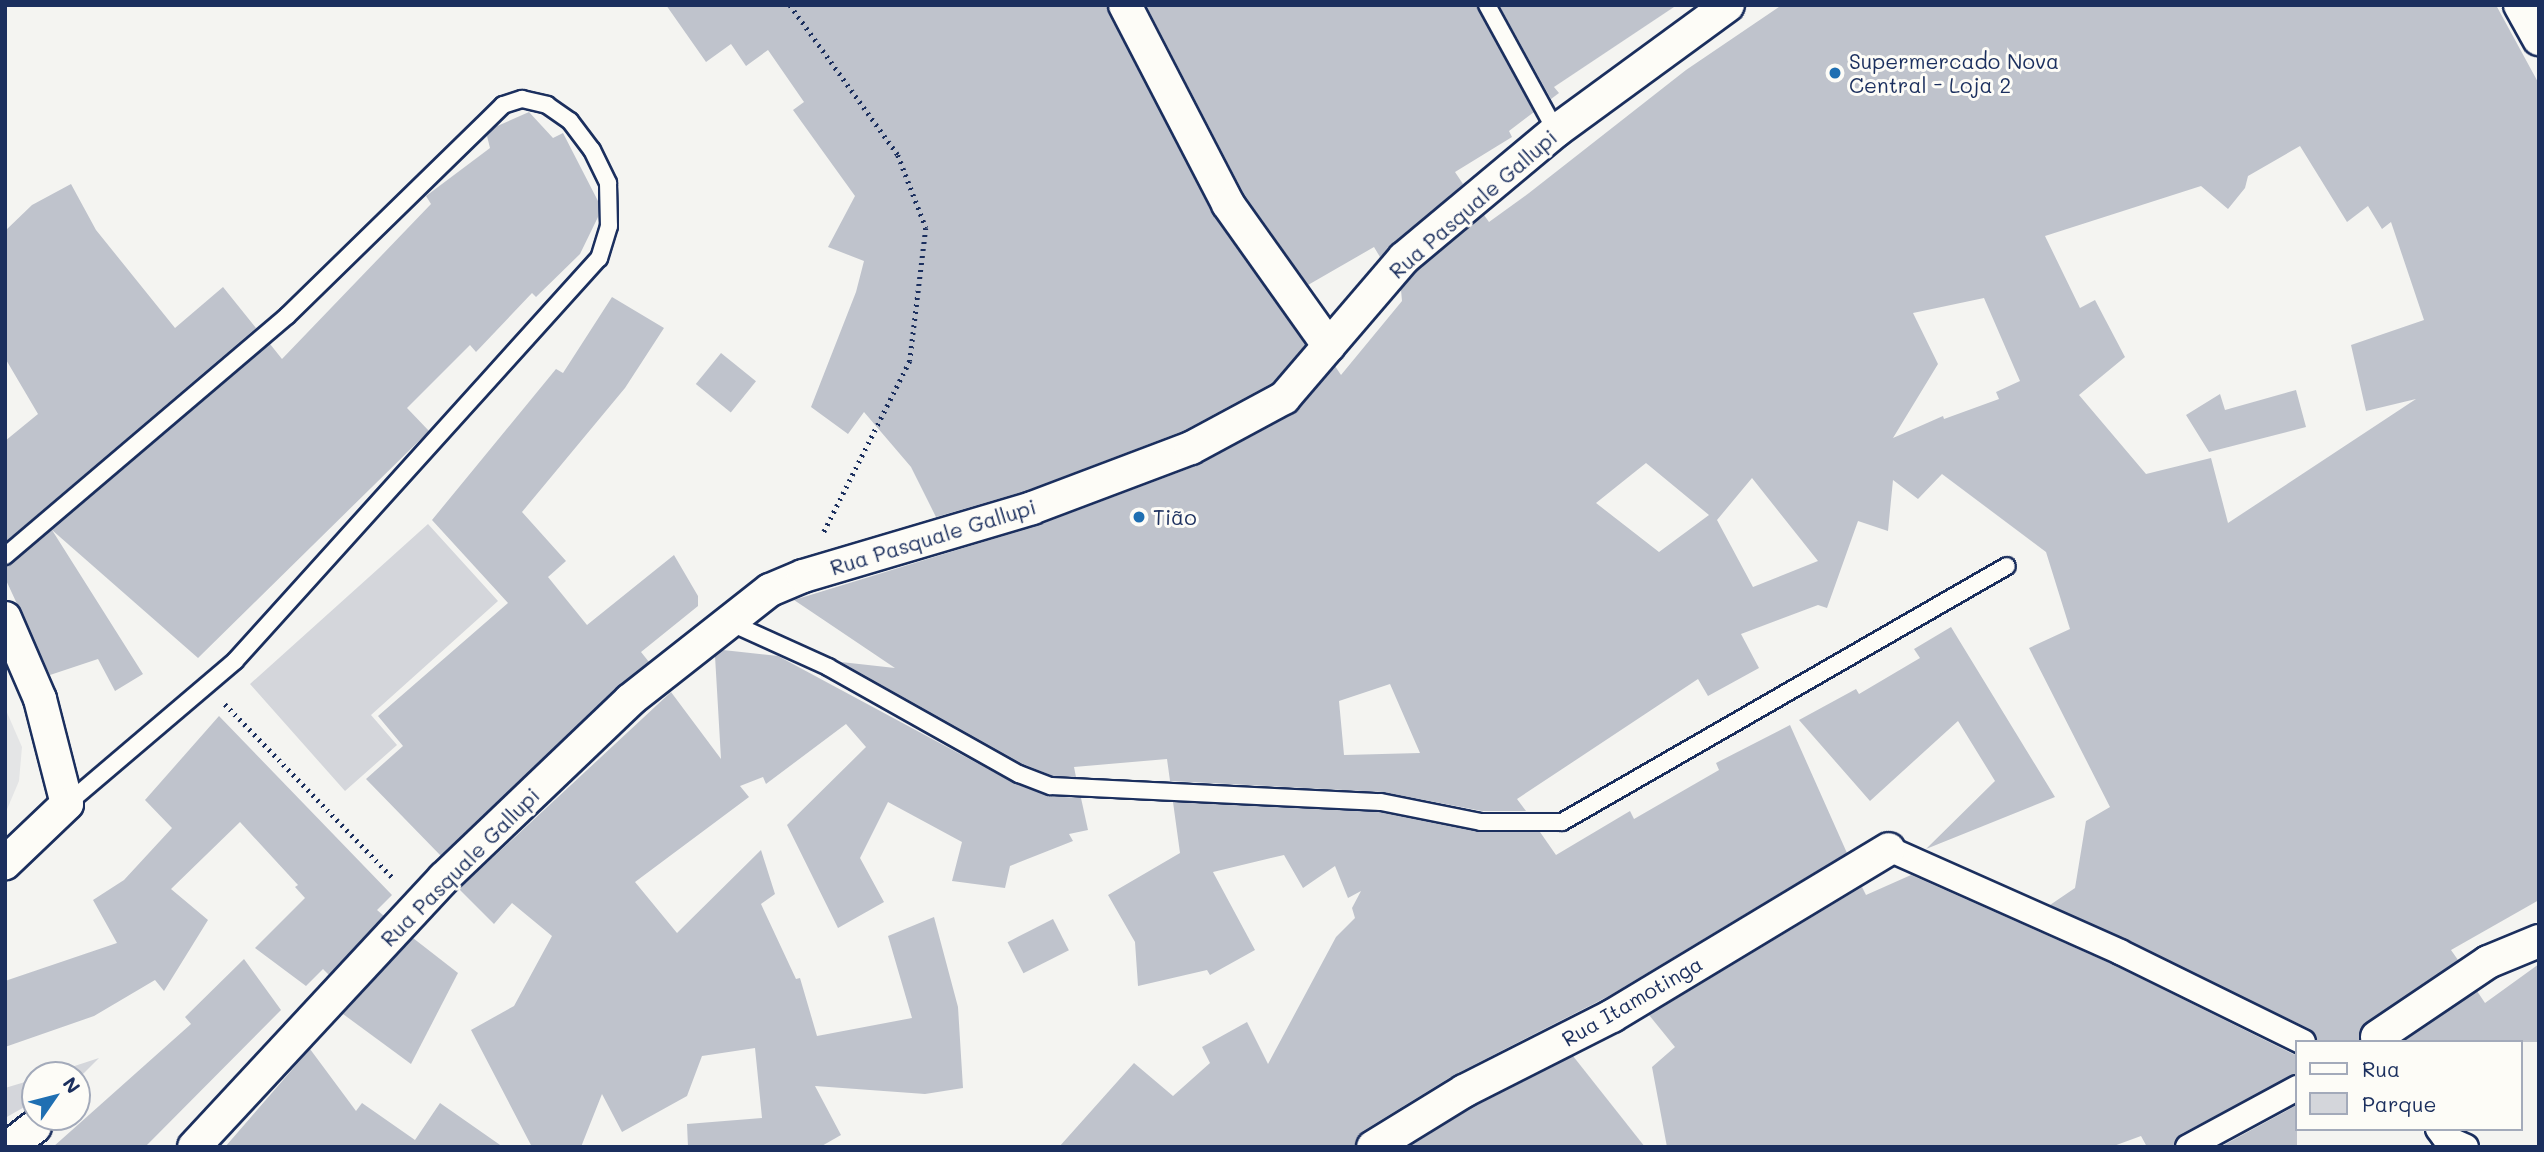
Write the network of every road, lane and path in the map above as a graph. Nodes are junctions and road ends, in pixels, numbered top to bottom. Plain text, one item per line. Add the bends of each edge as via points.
1 (790, 5) edge
2 (1125, 5) edge
3 (1487, 5) edge
4 (1728, 5) edge
5 (2520, 5) edge
6 (2539, 39) edge
7 (1556, 131) junction
8 (1329, 346) junction
9 (5, 556) edge
10 (2007, 566) dead end
11 (803, 576) junction
12 (5, 618) edge
13 (729, 622) junction
14 (207, 685) junction
15 (68, 804) junction
16 (1889, 849) joint
17 (5, 863) edge
18 (419, 905) junction
19 (2539, 941) edge
20 (2300, 1040) edge
21 (2377, 1040) edge
22 (2296, 1089) edge
23 (30, 1131) edge
24 (2439, 1131) edge
25 (9, 1147) edge
26 (194, 1147) edge
27 (1373, 1147) edge
28 (2188, 1147) edge
29 (2466, 1147) edge

1 - 11 path via 898,155 926,228 910,361
2 - 8 street via 1228,204
3 - 7 lane
4 - 7 street, Rua Pasquale Gallupi
5 - 6 street
7 - 8 street, Rua Pasquale Gallupi via 1404,258
8 - 11 street, Rua Pasquale Gallupi via 1284,398 1191,448 985,523
9 - 14 lane via 287,316 486,117 522,99 548,105 570,121 593,150 608,183 609,226 599,258 235,661
10 - 13 lane via 1562,822 1481,822 1381,802 1051,786 1019,774 828,667
11 - 13 street, Rua Pasquale Gallupi via 770,590
12 - 15 street via 36,687
13 - 18 street, Rua Pasquale Gallupi via 630,700
14 - 15 lane
14 - 18 path
15 - 17 street
16 - 20 street via 2120,952
16 - 27 street, Rua Itamotinga via 1612,1016 1464,1091
18 - 26 street, Rua Pasquale Gallupi
19 - 21 street via 2488,962
22 - 28 street
23 - 25 street
24 - 29 street via 2444,1138

